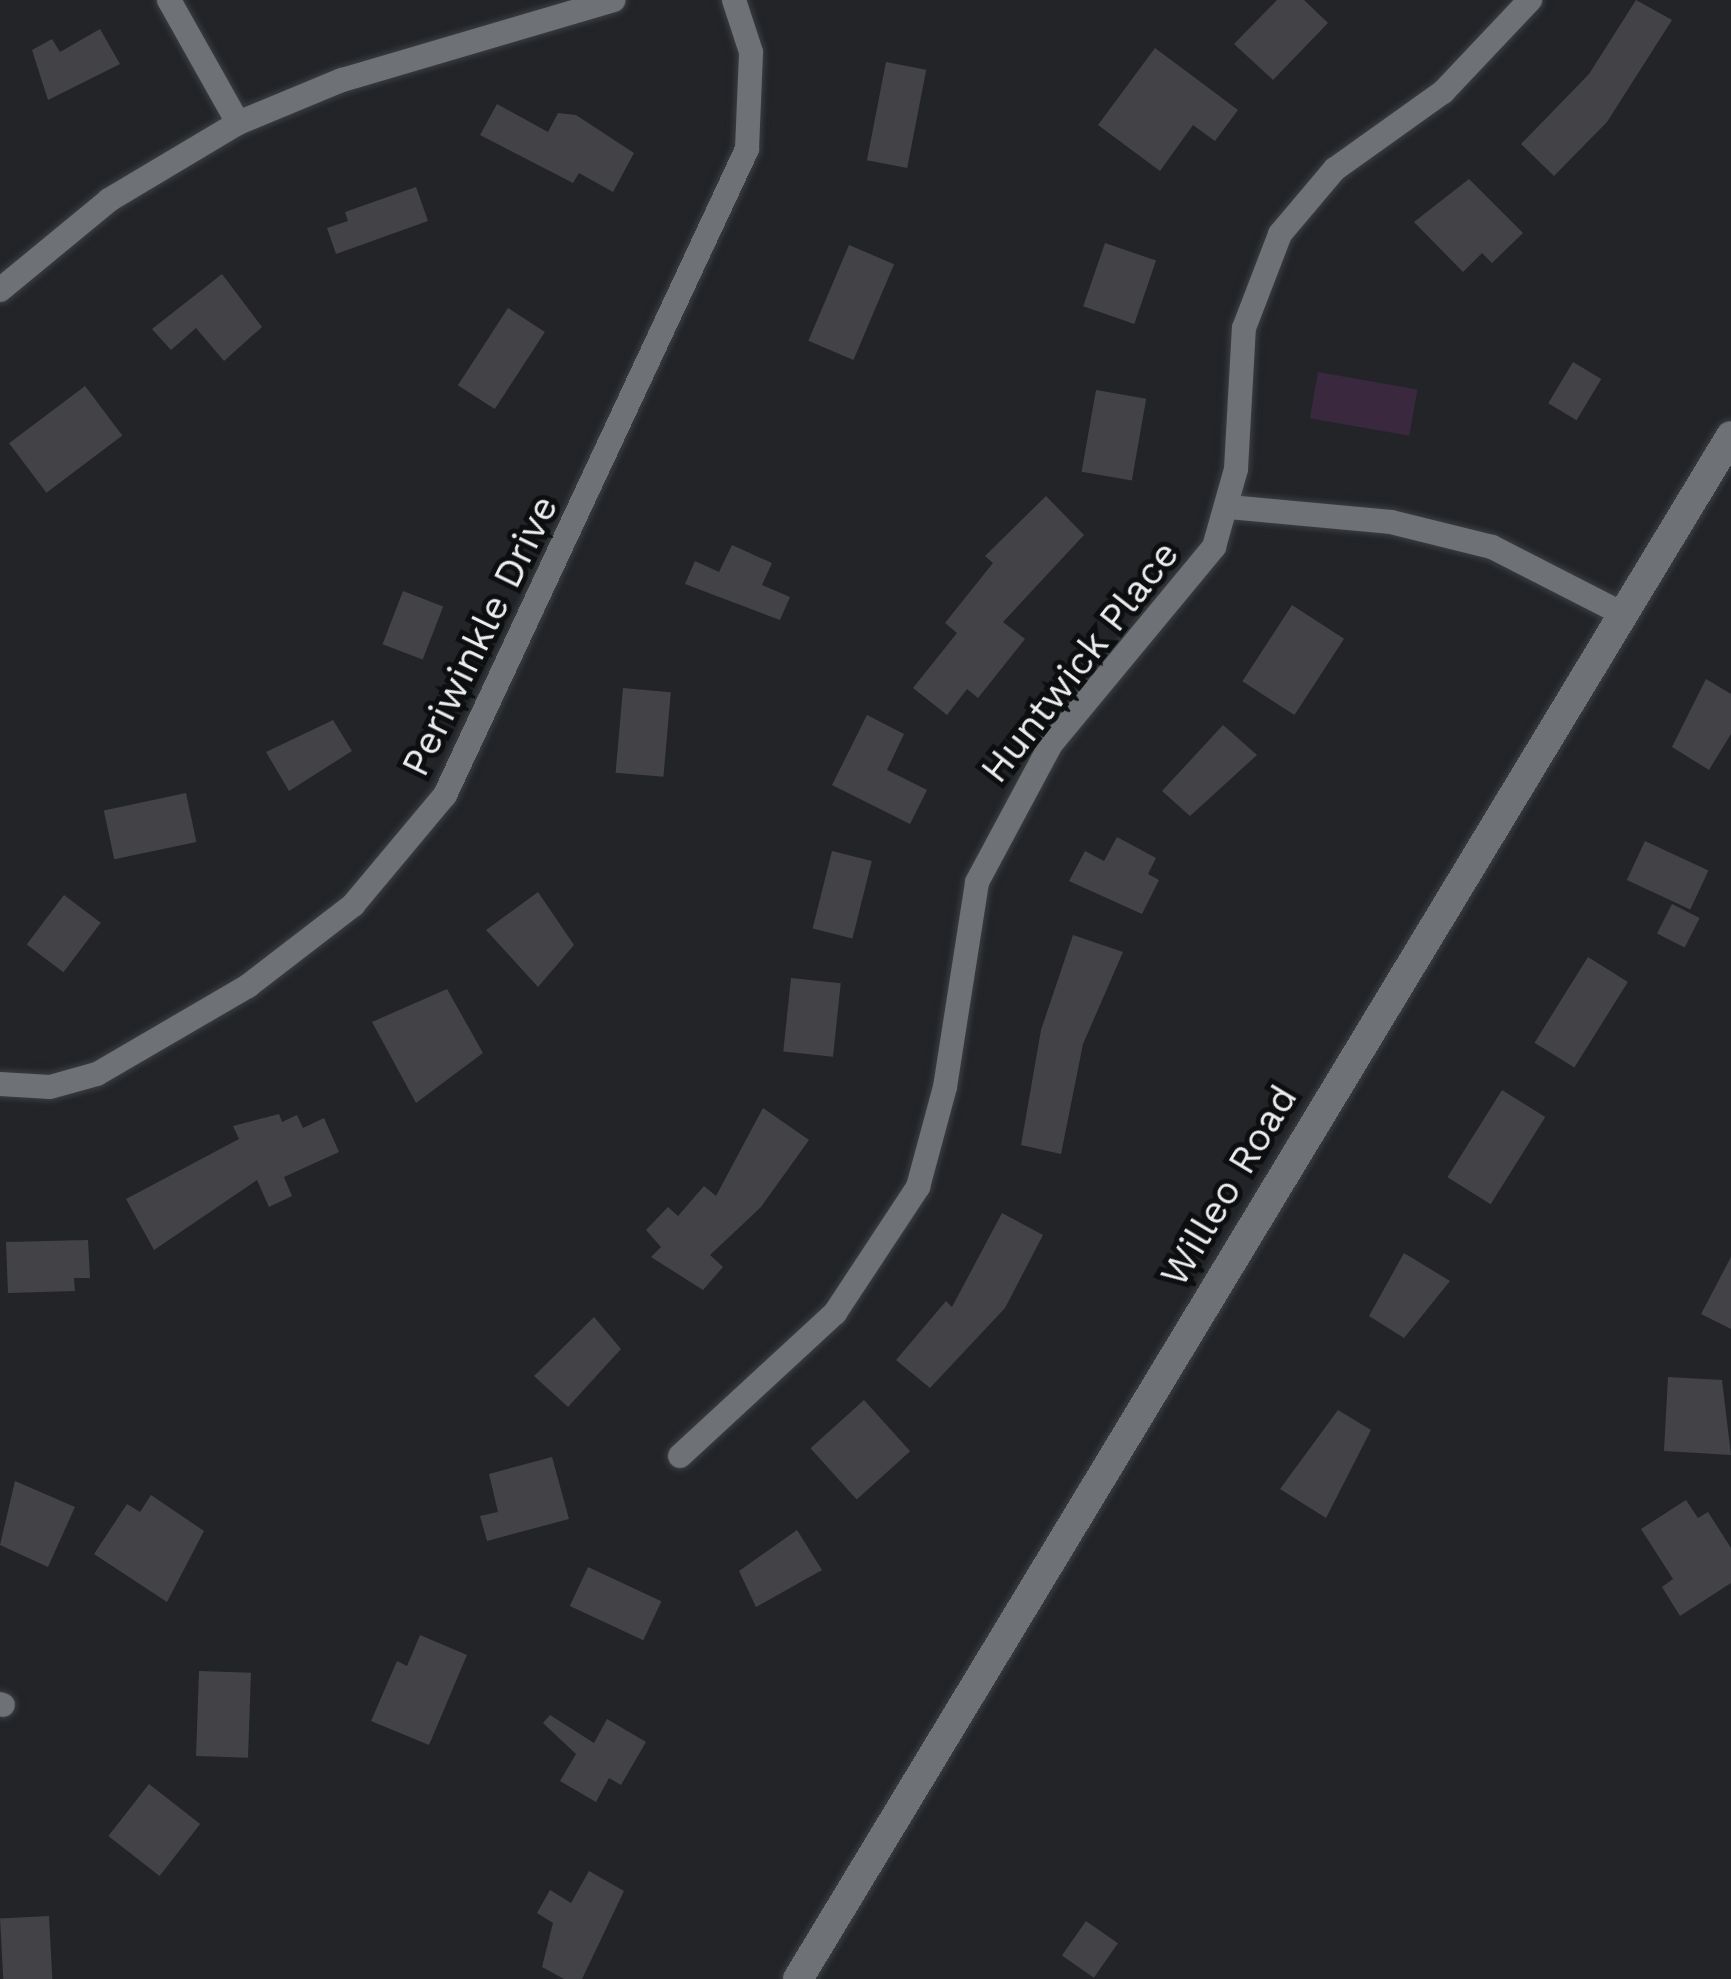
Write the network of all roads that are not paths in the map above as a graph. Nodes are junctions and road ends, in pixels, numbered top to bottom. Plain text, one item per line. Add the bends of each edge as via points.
1 (169, 0) edge
2 (613, 0) edge
3 (734, 0) edge
4 (1530, 0) edge
5 (238, 123) junction
6 (0, 290) edge
7 (1731, 436) edge
8 (1229, 507) junction
9 (1619, 612) junction
10 (0, 1084) edge
11 (680, 1456) dead end
12 (798, 1979) edge

1 - 5 street
2 - 5 street via 342,80
3 - 10 street, Periwinkle Drive via 752,52 747,149 445,795 353,905 248,986 97,1075 50,1087
4 - 8 street, Huntwick Place via 1443,92 1335,169 1280,234 1244,328
5 - 6 street via 109,200
7 - 9 street, Willeo Road
8 - 9 street via 1391,523 1492,547
8 - 11 street, Huntwick Place via 1194,580 1051,744 994,838 962,935 936,1135 893,1237 836,1313
9 - 12 street, Willeo Road

